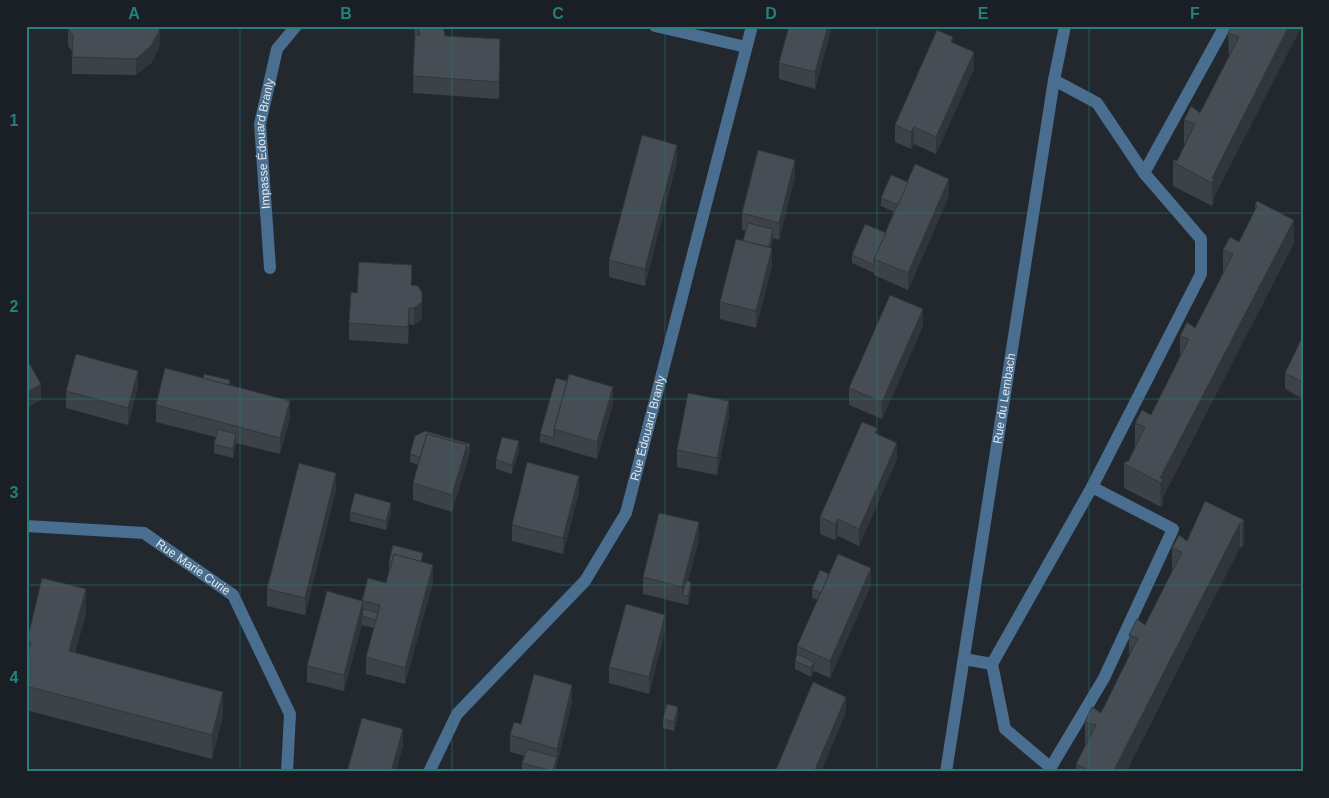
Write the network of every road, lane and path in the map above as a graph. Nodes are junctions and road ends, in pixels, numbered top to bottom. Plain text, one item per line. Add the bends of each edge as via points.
1 (296, 26) edge
2 (655, 26) edge
3 (752, 26) edge
4 (1065, 26) edge
5 (1225, 26) edge
6 (746, 47) junction
7 (1054, 80) junction
8 (1144, 173) junction
9 (270, 268) dead end
10 (1092, 487) junction
11 (26, 526) edge
12 (964, 659) junction
13 (992, 664) junction
14 (1049, 769) edge
15 (287, 772) edge
16 (429, 772) edge
17 (946, 772) edge

1 - 9 street, Impasse Édouard Branly via 277,49 260,124
2 - 6 street
3 - 6 street, Rue Édouard Branly
4 - 7 street, Rue du Lembach
5 - 8 street
6 - 16 street, Rue Édouard Branly via 626,513 585,581 457,714
7 - 8 street via 1097,103
7 - 12 street, Rue du Lembach
8 - 10 street via 1201,239 1201,274
10 - 13 street
10 - 14 street via 1173,529 1104,678
11 - 15 street, Rue Marie Curie via 144,533 233,596 290,714
12 - 13 street
12 - 17 street, Rue du Lembach
13 - 14 street via 1005,729

